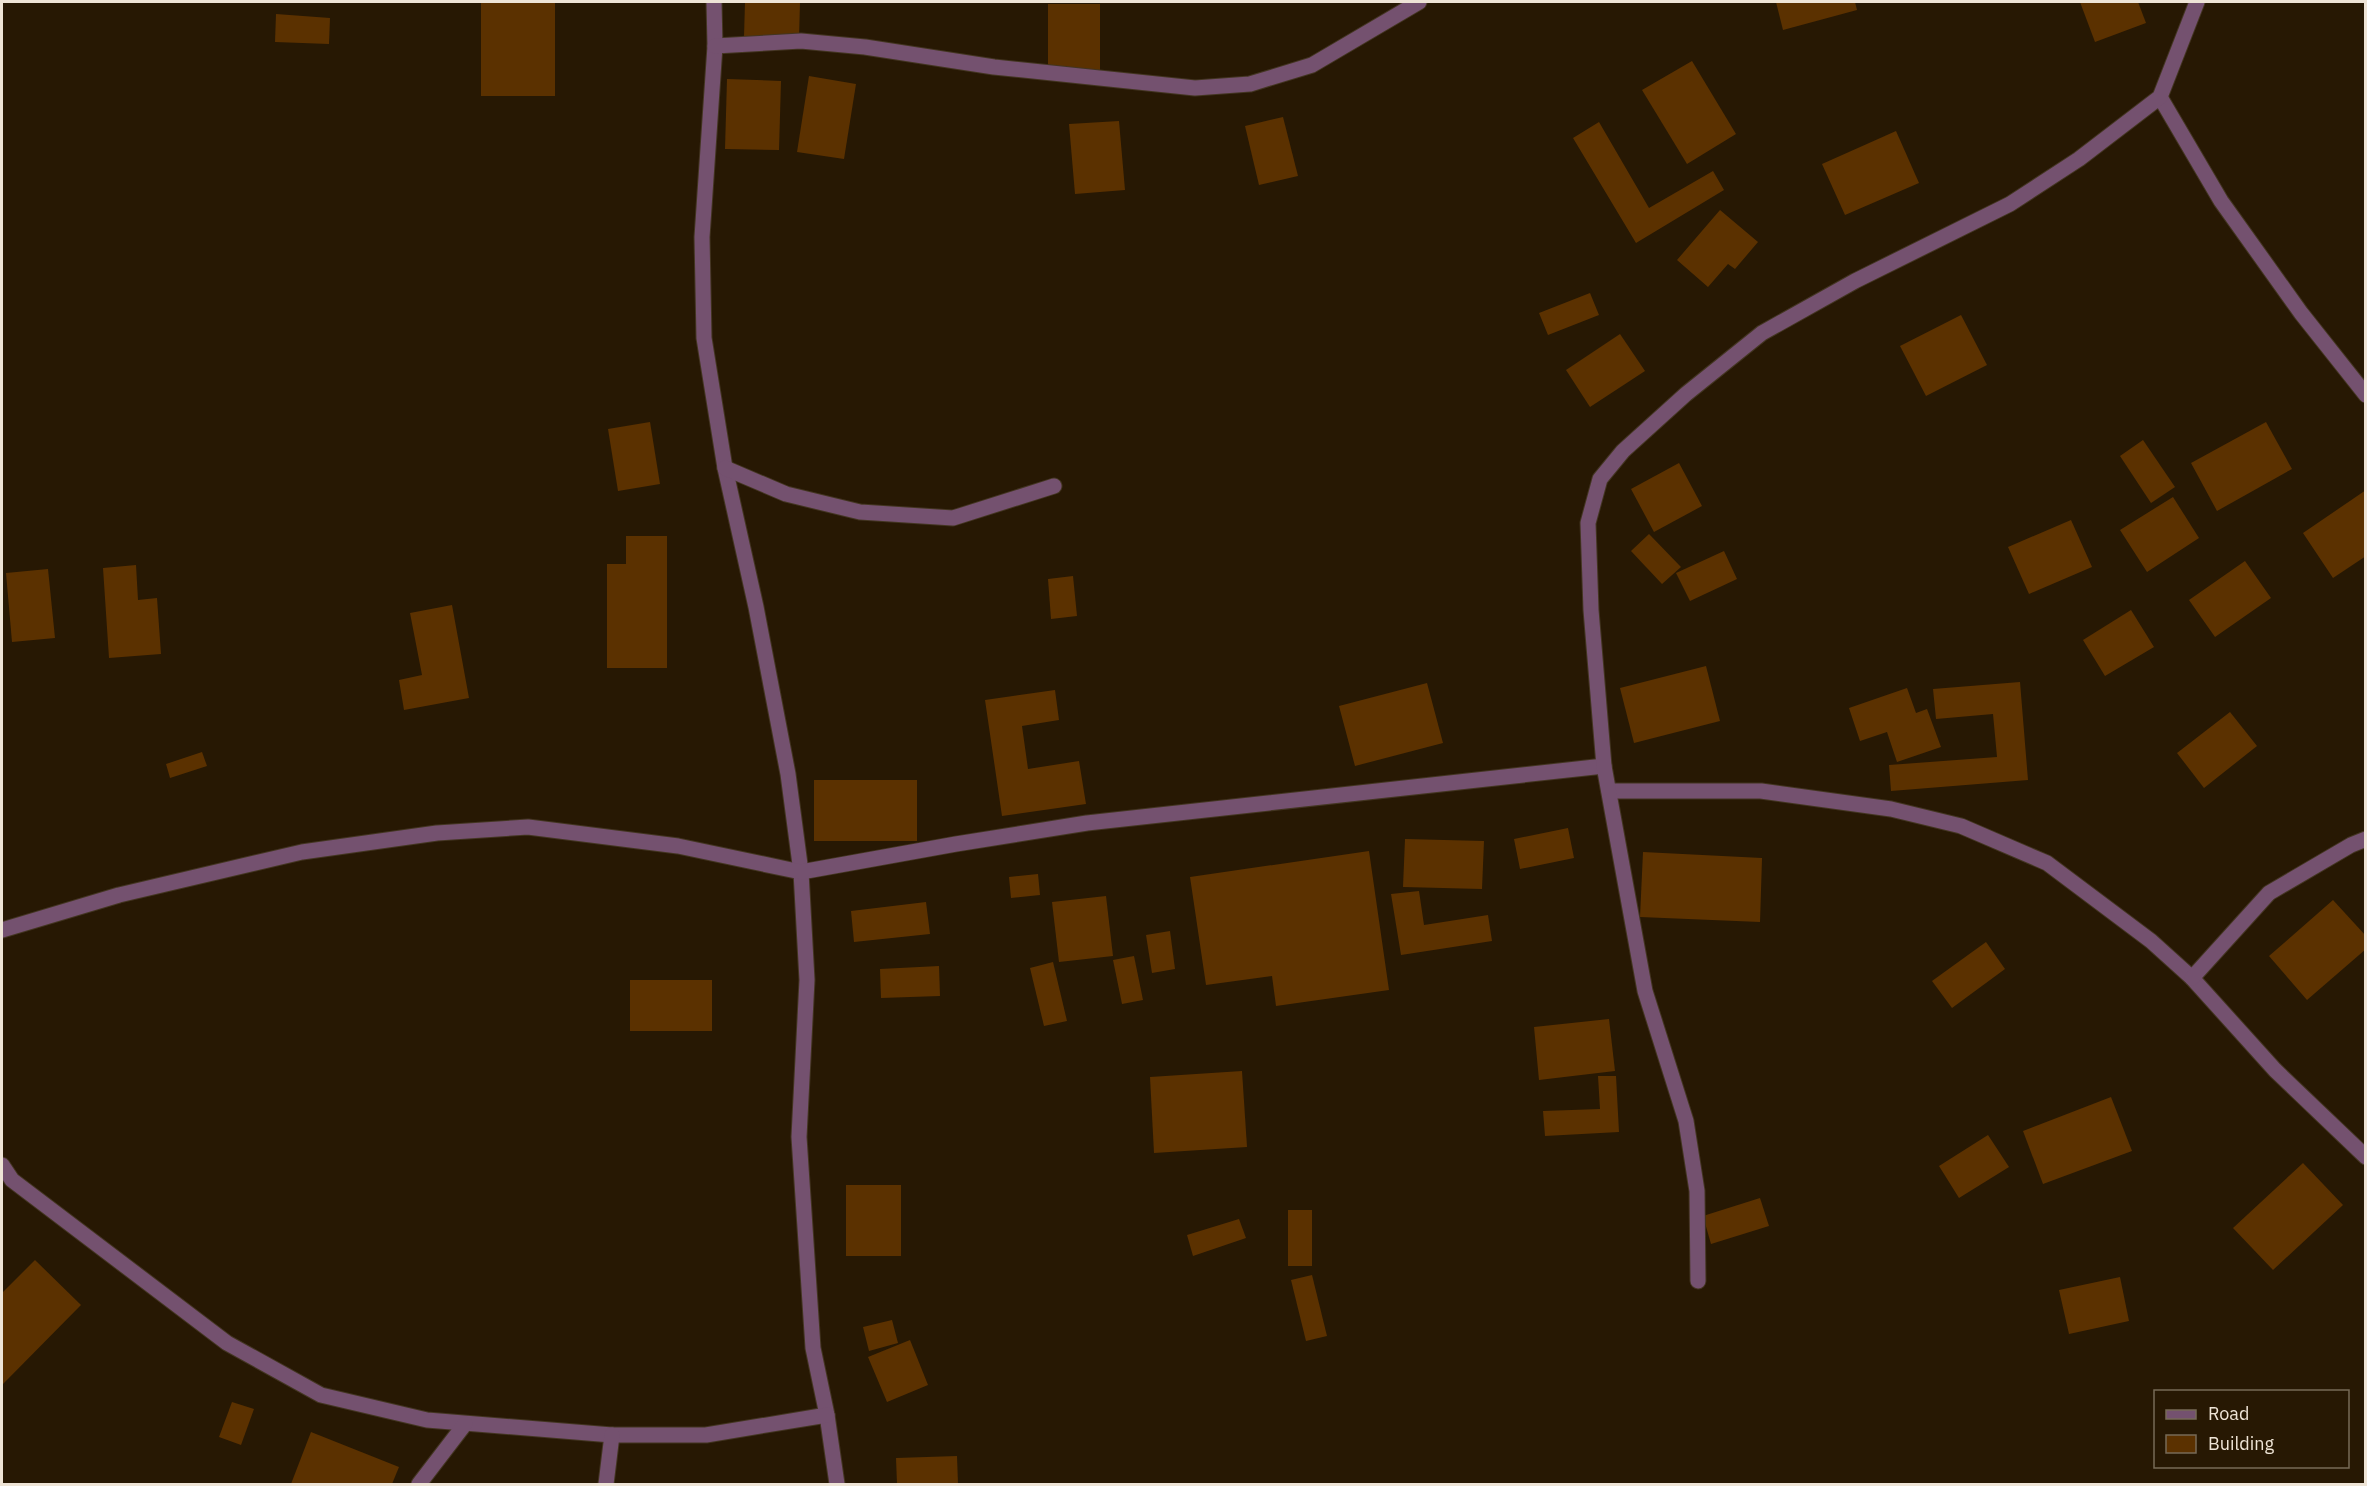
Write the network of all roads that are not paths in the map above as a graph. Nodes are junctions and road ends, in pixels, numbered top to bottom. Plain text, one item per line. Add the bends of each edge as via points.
1 (714, 2) edge
2 (1419, 2) edge
3 (2198, 2) edge
4 (715, 46) junction
5 (2160, 97) junction
6 (2366, 395) edge
7 (725, 468) junction
8 (1054, 486) dead end
9 (1604, 766) junction
10 (1608, 791) junction
11 (2366, 839) edge
12 (801, 872) junction
13 (2, 930) edge
14 (2192, 978) junction
15 (2366, 1157) edge
16 (2, 1165) edge
17 (1698, 1281) dead end
18 (827, 1415) junction
19 (465, 1424) junction
20 (612, 1435) junction
21 (419, 1485) edge
22 (606, 1485) edge
23 (837, 1485) edge

1 - 4 street
2 - 4 street via 1312,65 1250,84 1195,88 801,41
3 - 5 street
4 - 7 street via 702,237 704,327
5 - 6 street via 2221,201
5 - 9 street via 2079,159 2010,204 1855,281 1762,333 1686,394 1617,458 1600,479 1588,523
7 - 8 street via 786,494 860,512 953,518
7 - 12 street via 788,774
9 - 10 street
9 - 12 street via 1087,823
10 - 14 street via 1761,791 1891,808 1961,826 2047,863 2151,941
10 - 17 street via 1645,991 1686,1121 1696,1191
11 - 14 street via 2269,893
12 - 13 street via 678,846 528,827 437,833 302,852 118,895
12 - 18 street via 807,980 799,1137 813,1348
14 - 15 street via 2275,1070
16 - 19 street via 12,1180 227,1343 321,1395 427,1420
18 - 20 street via 706,1435
18 - 23 street
19 - 20 street
19 - 21 street
20 - 22 street

